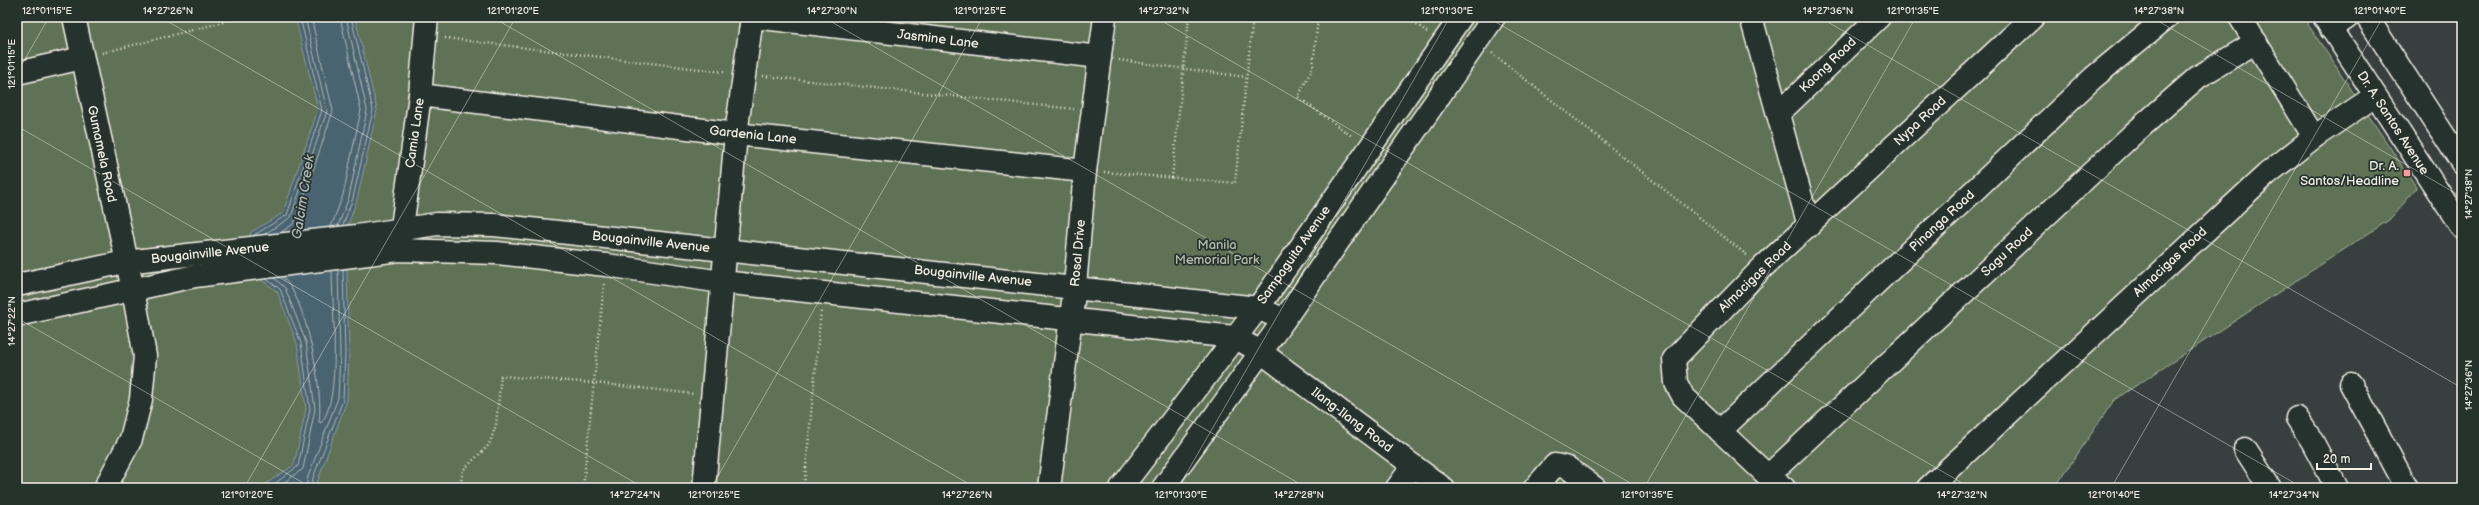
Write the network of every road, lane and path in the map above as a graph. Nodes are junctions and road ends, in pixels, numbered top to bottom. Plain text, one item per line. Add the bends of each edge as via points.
1 (74, 17) edge
2 (243, 17) edge
3 (426, 17) edge
4 (752, 17) edge
5 (1105, 17) edge
6 (1189, 17) edge
7 (1253, 17) edge
8 (1318, 17) edge
9 (1407, 17) edge
10 (1461, 17) edge
11 (1494, 17) edge
12 (1752, 17) edge
13 (1879, 17) edge
14 (2033, 17) edge
15 (2167, 17) edge
16 (2240, 17) edge
17 (2367, 17) edge
18 (2335, 21) edge
19 (1477, 41) junction
20 (2256, 42) junction
21 (1442, 43) junction
22 (82, 58) junction
23 (1100, 58) junction
24 (1183, 68) junction
25 (17, 73) edge
26 (1246, 76) junction
27 (420, 95) junction
28 (2375, 96) junction
29 (1778, 114) junction
30 (736, 134) junction
31 (2314, 137) junction
32 (1368, 148) junction
33 (2462, 163) edge
34 (1085, 171) junction
35 (1172, 178) junction
36 (1809, 226) junction
37 (402, 228) junction
38 (2462, 228) edge
39 (357, 246) junction
40 (399, 250) junction
41 (725, 250) junction
42 (236, 259) junction
43 (125, 262) junction
44 (606, 265) junction
45 (1763, 267) junction
46 (722, 282) junction
47 (17, 285) edge
48 (1075, 286) junction
49 (133, 290) junction
50 (822, 293) junction
51 (1258, 308) junction
52 (17, 314) edge
53 (1070, 319) junction
54 (1284, 320) junction
55 (1234, 338) junction
56 (1261, 352) junction
57 (595, 383) junction
58 (2351, 384) dead end
59 (712, 396) junction
60 (2297, 418) dead end
61 (1720, 431) junction
62 (2245, 449) dead end
63 (1413, 466) junction
64 (1776, 482) edge
65 (105, 488) edge
66 (460, 488) edge
67 (583, 488) edge
68 (704, 488) edge
69 (804, 488) edge
70 (1049, 488) edge
71 (1122, 488) edge
72 (1163, 488) edge
73 (1397, 488) edge
74 (1443, 488) edge
75 (1535, 488) edge
76 (1595, 488) edge
77 (1928, 488) edge
78 (2270, 488) edge
79 (2337, 488) edge
80 (2407, 488) edge

1 - 22 street, Gumamela Road
2 - 22 path
3 - 27 street, Camia Lane
4 - 23 street, Jasmine Lane
4 - 30 street
5 - 23 street, Rosal Drive
6 - 24 path
7 - 26 path
8 - 32 path via 1313,67 1298,97
9 - 21 path
10 - 21 street, Sampaguita Avenue
11 - 19 street
12 - 29 street
13 - 29 street, Kaong Road
14 - 36 street, Nypa Road
15 - 61 street, Pinanga Road via 2092,78
16 - 20 street
17 - 33 street
18 - 28 street, Dr. A. Santos Avenue
19 - 45 path
19 - 54 street
20 - 31 street
20 - 64 street, Sagu Road via 2198,77 2133,134
21 - 32 street, Sampaguita Avenue
22 - 25 street
22 - 43 street, Gumamela Road
23 - 24 path
23 - 34 street, Rosal Drive
24 - 26 path
24 - 35 path
26 - 35 path via 1235,183
27 - 30 street, Gardenia Lane
27 - 37 street, Camia Lane
28 - 31 street, Almacigas Road
28 - 38 street, Dr. A. Santos Avenue
29 - 36 street
30 - 34 street, Gardenia Lane
30 - 41 street
31 - 77 street, Almacigas Road via 2267,174 2214,222
32 - 51 street, Sampaguita Avenue
34 - 35 path
34 - 48 street, Rosal Drive
36 - 45 street, Almacigas Road
37 - 39 street, Bougainville Avenue
37 - 40 street, Camia Lane
37 - 41 street, Bougainville Avenue via 437,224 494,225
39 - 40 street, Bougainville Avenue
39 - 42 street, Bougainville Avenue
40 - 44 street, Bougainville Avenue via 497,253
41 - 46 street
41 - 48 street, Bougainville Avenue
42 - 43 street, Bougainville Avenue
42 - 49 street, Bougainville Avenue
43 - 47 street, Bougainville Avenue
43 - 49 street, Gumamela Road
44 - 46 street, Bougainville Avenue
44 - 57 path
45 - 61 street, Almacigas Road via 1674,359 1676,382 1683,396
46 - 50 street, Bougainville Avenue
46 - 59 street
48 - 51 street, Bougainville Avenue
48 - 53 street, Rosal Drive
49 - 52 street, Bougainville Avenue
49 - 65 street, Gumamela Road via 145,356 141,399 131,439
50 - 53 street, Bougainville Avenue
50 - 69 path
51 - 54 street, Bougainville Avenue
51 - 55 street, Sampaguita Avenue
53 - 55 street, Bougainville Avenue
53 - 70 street, Rosal Drive
54 - 56 street
55 - 56 street, Bougainville Avenue
55 - 71 street, Sampaguita Avenue
56 - 63 street, Ilang-Ilang Road
56 - 72 street
57 - 59 path
57 - 66 path via 501,376 496,425 489,445 463,470
57 - 67 path
58 - 80 street
59 - 68 street
60 - 79 street
61 - 64 street, Almacigas Road
62 - 78 street
63 - 73 street
63 - 74 street, Ilang-Ilang Road
75 - 76 street via 1555,465 1568,468

